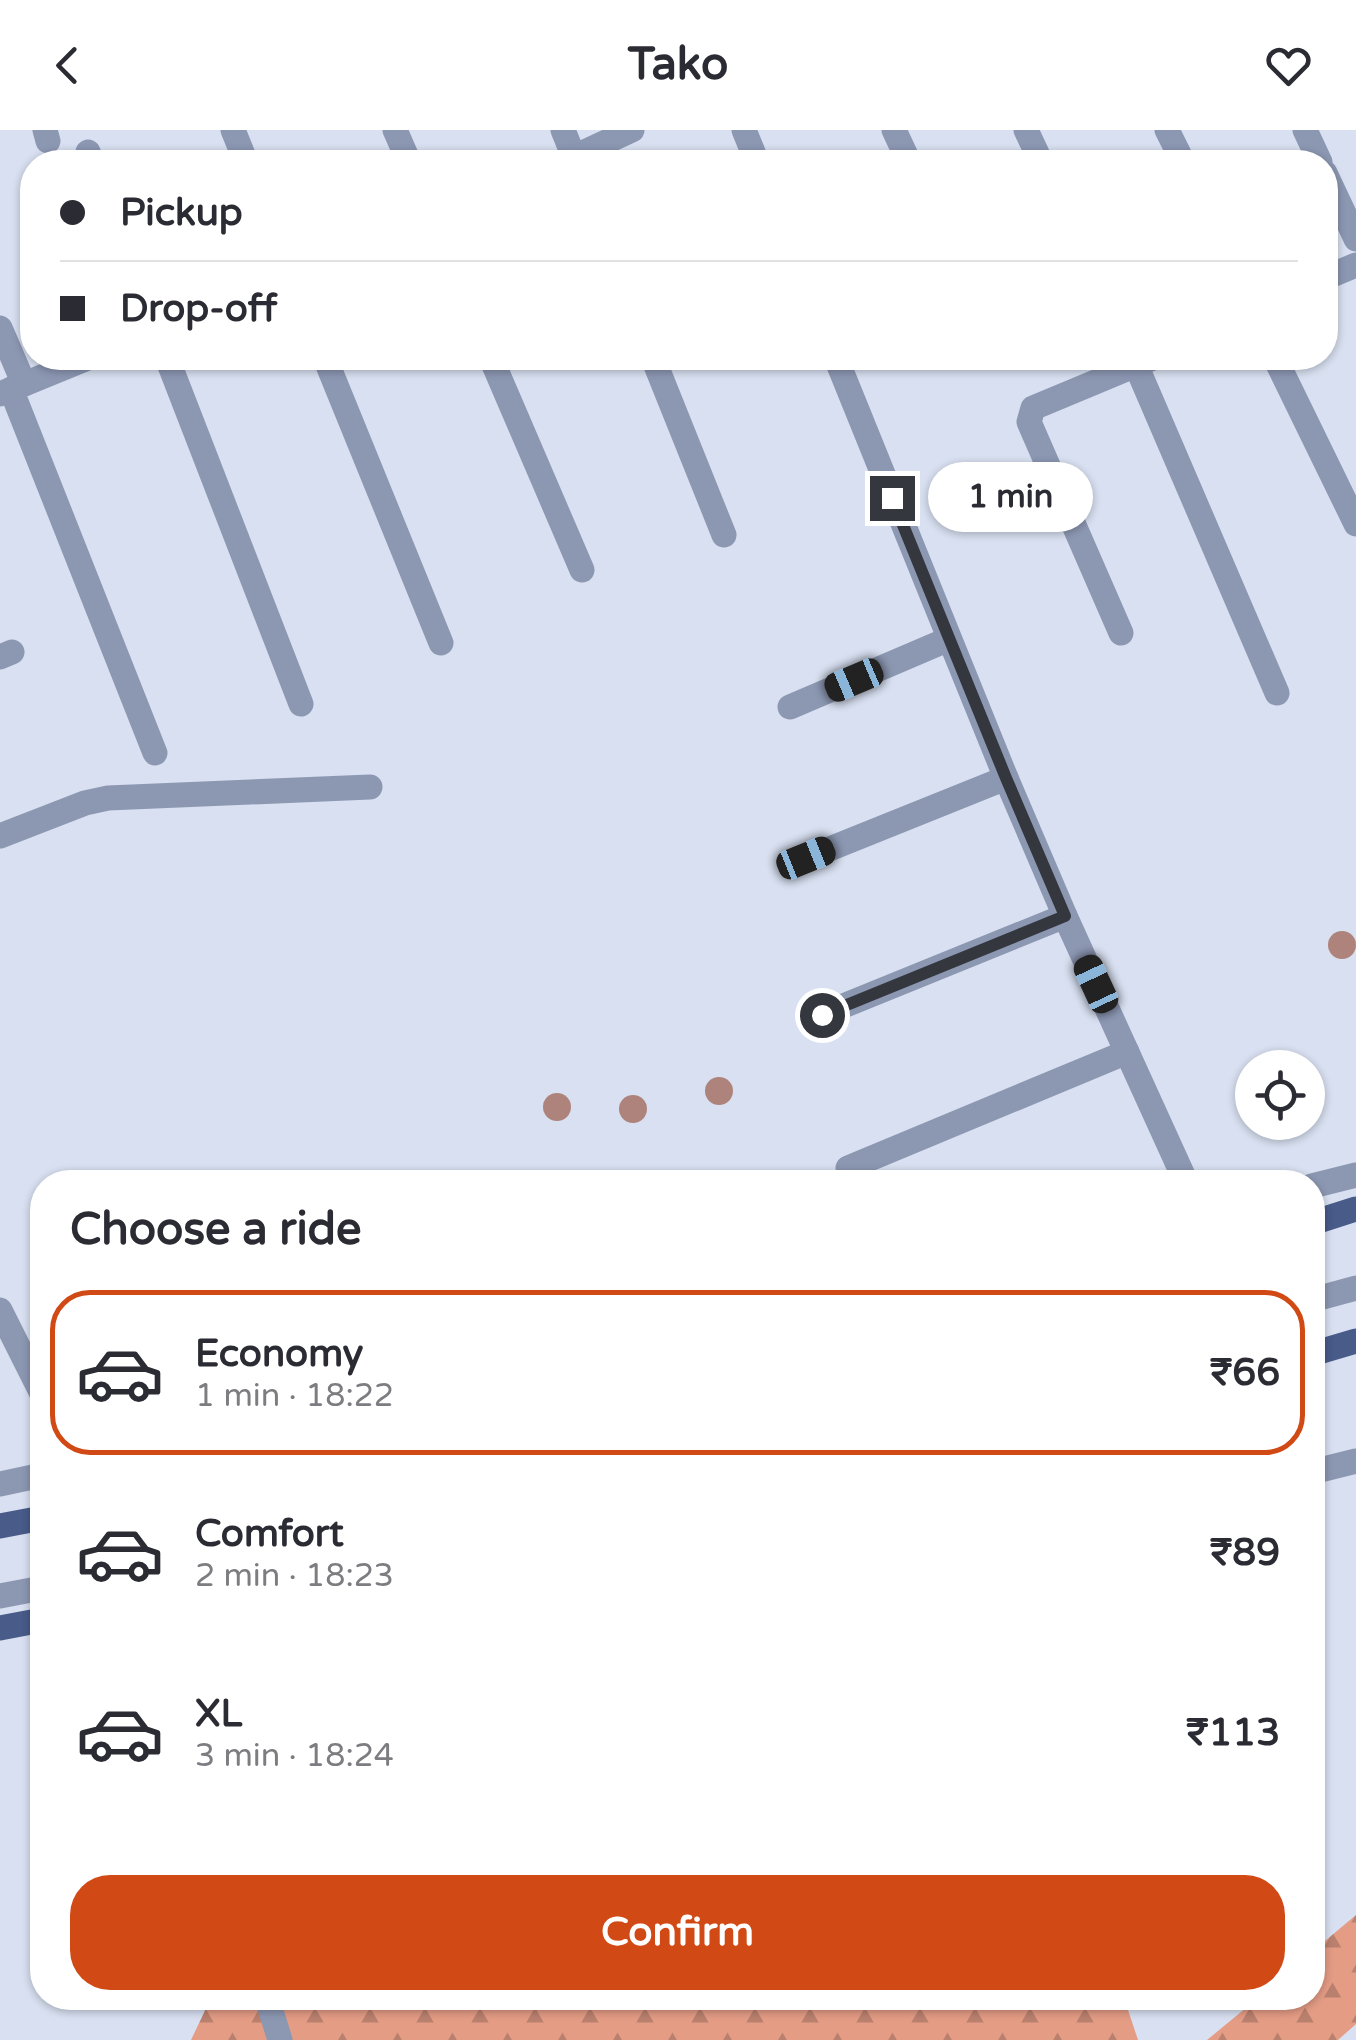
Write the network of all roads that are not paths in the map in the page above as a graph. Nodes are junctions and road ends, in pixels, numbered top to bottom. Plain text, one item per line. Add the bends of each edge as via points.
1 (632, 130) edge
2 (593, 150) edge
3 (1338, 200) edge
4 (1356, 239) edge
5 (0, 328) edge
6 (59, 370) edge
7 (172, 370) edge
8 (330, 370) edge
9 (496, 370) edge
10 (659, 370) edge
11 (841, 370) edge
12 (1118, 370) edge
13 (1145, 370) edge
14 (1281, 370) edge
15 (12, 389) edge
16 (1356, 524) edge
17 (724, 535) dead end
18 (582, 570) dead end
19 (1121, 633) dead end
20 (949, 638) junction
21 (441, 643) dead end
22 (1277, 693) dead end
23 (301, 704) dead end
24 (790, 707) dead end
25 (155, 753) dead end
26 (1006, 778) junction
27 (370, 787) dead end
28 (0, 836) edge
29 (806, 858) dead end
30 (1065, 916) junction
31 (822, 1015) dead end
32 (1127, 1052) junction
33 (848, 1168) dead end
34 (1181, 1170) edge
35 (1356, 1175) edge
36 (1325, 1183) edge
37 (1356, 1209) edge
38 (1325, 1220) edge
39 (1356, 1288) edge
40 (1325, 1296) edge
41 (3, 1323) edge
42 (1356, 1341) edge
43 (1325, 1350) edge
44 (30, 1372) edge
45 (1356, 1460) edge
46 (1325, 1468) edge
47 (30, 1478) edge
48 (0, 1484) edge
49 (30, 1520) edge
50 (0, 1526) edge
51 (30, 1590) edge
52 (0, 1596) edge
53 (30, 1622) edge
54 (0, 1628) edge
55 (271, 2010) edge
56 (280, 2040) edge

1 - 2 street
3 - 4 street
5 - 15 street
6 - 15 street
7 - 23 street
8 - 21 street
9 - 18 street
10 - 17 street
11 - 20 street
12 - 19 street via 1033,408 1028,422
13 - 22 street
14 - 16 street
15 - 25 street
20 - 24 street
20 - 26 street
26 - 29 street
26 - 30 street
27 - 28 street via 108,798
30 - 31 street
30 - 32 street
32 - 33 street
32 - 34 street
35 - 36 street
37 - 38 main road
39 - 40 street
41 - 44 street
42 - 43 main road
45 - 46 street
47 - 48 street
49 - 50 main road
51 - 52 street
53 - 54 main road
55 - 56 street

